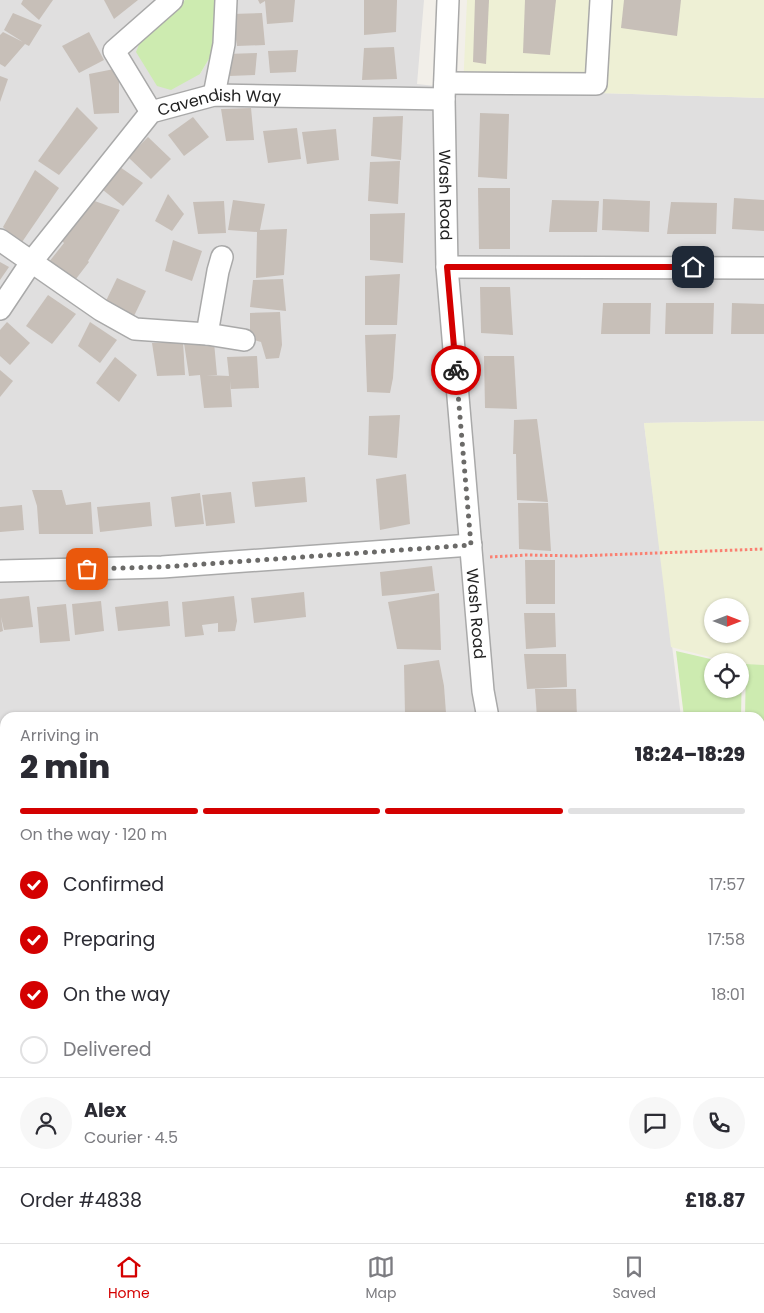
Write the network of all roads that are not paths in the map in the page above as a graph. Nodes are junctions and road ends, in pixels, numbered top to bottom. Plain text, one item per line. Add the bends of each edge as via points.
1 (172, 0) edge
2 (226, 0) edge
3 (448, 0) edge
4 (601, 0) edge
5 (444, 91) junction
6 (214, 95) junction
7 (151, 112) junction
8 (0, 240) edge
9 (222, 257) dead end
10 (32, 262) junction
11 (447, 267) junction
12 (764, 268) edge
13 (0, 309) edge
14 (207, 334) junction
15 (244, 340) dead end
16 (471, 551) junction
17 (0, 572) edge
18 (487, 712) edge

1 - 7 street via 114,51
2 - 6 street via 224,44
3 - 5 street, Wash Road
4 - 5 street, Cavendish Way via 596,84
5 - 6 street, Cavendish Way
5 - 11 street, Wash Road
6 - 7 street, Cavendish Way
7 - 10 street, Cavendish Way
8 - 10 street
9 - 14 street
10 - 13 street, Cavendish Way
10 - 14 street via 134,329
11 - 12 street
11 - 16 street, Wash Road
14 - 15 street
16 - 17 street
16 - 18 street, Wash Road

